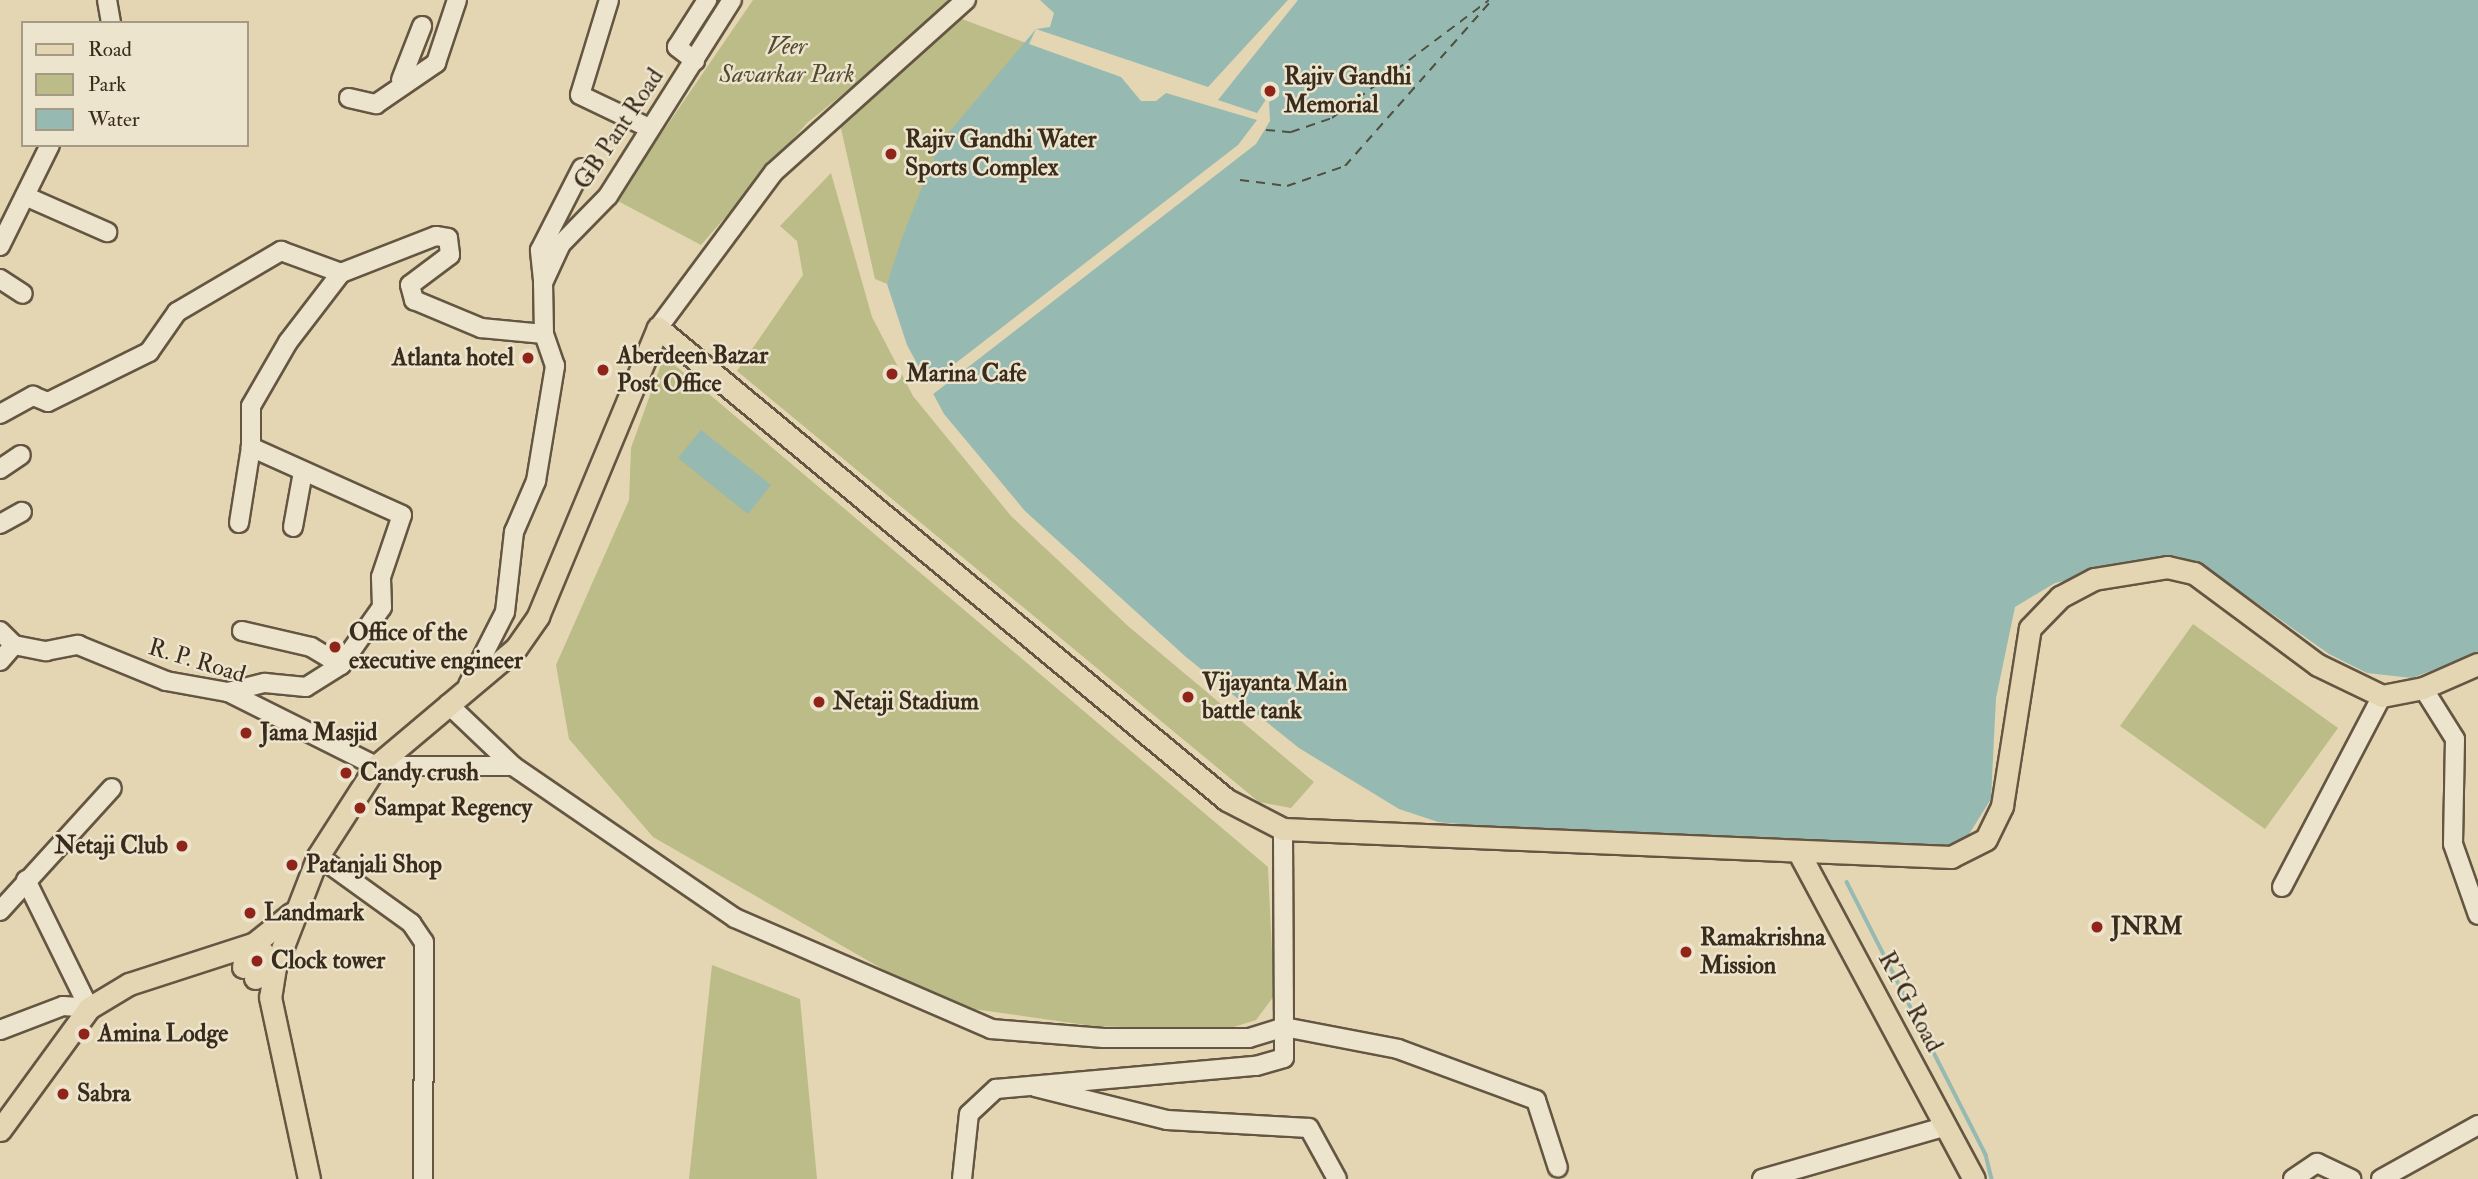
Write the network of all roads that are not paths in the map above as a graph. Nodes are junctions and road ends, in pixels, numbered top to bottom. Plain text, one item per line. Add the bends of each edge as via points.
1 (107, 0) edge
2 (457, 0) edge
3 (609, 0) edge
4 (707, 0) edge
5 (732, 0) edge
6 (966, 0) edge
7 (111, 21) edge
8 (422, 26) dead end
9 (695, 61) junction
10 (394, 88) junction
11 (349, 98) dead end
12 (647, 127) junction
13 (49, 147) edge
14 (582, 167) dead end
15 (25, 196) junction
16 (107, 232) dead end
17 (0, 246) edge
18 (341, 273) junction
19 (0, 279) edge
20 (543, 284) junction
21 (23, 294) dead end
22 (658, 328) junction
23 (544, 334) junction
24 (2, 409) edge
25 (251, 447) junction
26 (21, 455) dead end
27 (0, 469) edge
28 (303, 472) junction
29 (22, 512) dead end
30 (239, 523) dead end
31 (0, 524) edge
32 (293, 527) dead end
33 (0, 631) edge
34 (242, 631) dead end
35 (14, 645) junction
36 (0, 661) edge
37 (2478, 664) edge
38 (341, 666) junction
39 (468, 685) junction
40 (2423, 688) junction
41 (228, 692) junction
42 (2382, 696) junction
43 (448, 704) junction
44 (376, 766) junction
45 (513, 766) junction
46 (112, 788) dead end
47 (1283, 829) junction
48 (1798, 850) junction
49 (318, 856) junction
50 (26, 880) junction
51 (2282, 887) dead end
52 (0, 911) edge
53 (292, 912) junction
54 (2478, 915) edge
55 (255, 943) junction
56 (215, 953) junction
57 (275, 967) junction
58 (249, 973) junction
59 (270, 997) junction
60 (89, 1008) junction
61 (1284, 1027) junction
62 (0, 1030) edge
63 (1018, 1083) junction
64 (2478, 1125) edge
65 (1947, 1126) junction
66 (0, 1129) edge
67 (1558, 1168) dead end
68 (309, 1179) edge
69 (423, 1179) edge
70 (962, 1179) edge
71 (1338, 1179) edge
72 (1762, 1179) edge
73 (1974, 1179) edge
74 (2293, 1179) edge
75 (2351, 1179) edge
76 (2381, 1179) edge

1 - 7 street
2 - 10 street via 436,63
3 - 12 street via 580,95
4 - 9 street via 677,47
5 - 9 street, GB Pant Road
6 - 22 street via 775,172
8 - 10 street via 410,69
9 - 12 street, GB Pant Road
10 - 11 street via 376,104
12 - 20 street, GB Pant Road via 608,196 561,244
13 - 15 street
14 - 20 street via 540,250
15 - 16 street
15 - 17 street
18 - 23 street via 436,236 448,238 450,255 410,285 414,300 481,328
18 - 24 street via 281,251 177,312 149,352 48,402 33,396
18 - 25 street via 288,342 251,406
19 - 21 street
20 - 23 street, GB Pant Road
22 - 39 main road via 538,616 516,648
22 - 47 main road via 1227,800
23 - 39 street, GB Pant Road via 555,366 536,481 514,532 505,612
25 - 28 street
25 - 30 street
26 - 27 street
28 - 32 street
28 - 38 street via 402,515 381,577 382,607
29 - 31 street
33 - 35 street
34 - 38 street via 311,647
35 - 36 street
35 - 41 street, R. P. Road via 46,651 78,645 166,681
37 - 40 main road
38 - 41 street via 306,687 265,683
39 - 43 main road
40 - 42 main road
40 - 54 street via 2455,739 2453,845
41 - 44 street, R. P. Road
42 - 48 main road via 2318,665 2194,573 2167,567 2094,579 2060,597 2030,628 2002,806 1986,839 1951,857
42 - 51 street
43 - 44 main road
43 - 45 street
44 - 45 street
44 - 49 main road
45 - 61 street via 735,918 991,1029 1104,1038 1249,1038
46 - 50 street
47 - 48 main road
47 - 61 street
48 - 65 main road, RTG Road
49 - 53 main road
49 - 69 street via 411,923 424,942
50 - 52 street
50 - 60 street
53 - 55 main road
53 - 57 main road
55 - 56 main road
55 - 57 main road
55 - 58 main road via 240,959
56 - 58 main road
56 - 60 main road via 129,984
57 - 58 main road
57 - 59 main road
58 - 59 main road
59 - 68 main road
60 - 62 street via 63,1006
60 - 66 main road
61 - 63 street via 1284,1059 1256,1066 1177,1078
61 - 67 street via 1398,1049 1536,1101
63 - 70 street via 980,1099 969,1114
63 - 71 street via 1167,1120 1309,1128
64 - 76 street
65 - 72 street
65 - 73 main road, RTG Road
74 - 75 street via 2317,1163

